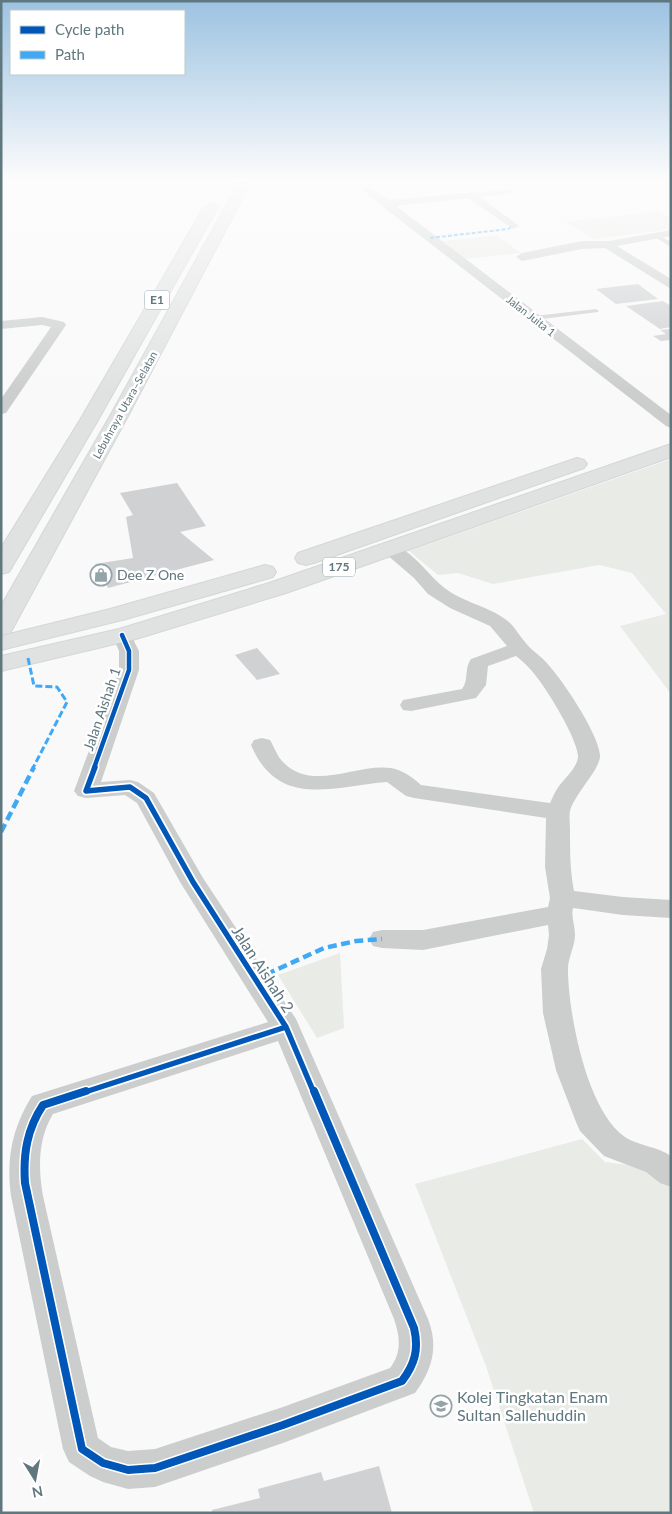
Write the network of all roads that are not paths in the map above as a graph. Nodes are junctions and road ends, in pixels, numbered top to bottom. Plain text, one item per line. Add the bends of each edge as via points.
1 (186, 251) edge
2 (208, 251) edge
3 (447, 251) edge
4 (554, 251) edge
5 (619, 251) edge
6 (522, 257) dead end
7 (671, 285) edge
8 (596, 311) dead end
9 (534, 318) junction
10 (1, 325) edge
11 (20, 382) junction
12 (1, 384) edge
13 (1, 410) edge
14 (671, 423) edge
15 (671, 433) edge
16 (671, 450) edge
17 (392, 550) junction
18 (1, 567) edge
19 (1, 628) edge
20 (122, 635) junction
21 (1, 643) edge
22 (520, 648) junction
23 (1, 664) edge
24 (411, 704) dead end
25 (262, 745) dead end
26 (86, 790) joint
27 (558, 812) junction
28 (561, 906) junction
29 (671, 909) edge
30 (382, 939) dead end
31 (286, 1027) junction
32 (664, 1169) edge

1 - 18 highway, Lebuhraya Utara–Selatan / E1
2 - 19 highway, Lebuhraya Utara–Selatan / E1
3 - 9 street, Jalan Juita 1
4 - 6 street
5 - 7 street
8 - 9 lane
9 - 14 street, Jalan Juita 1
10 - 11 street via 42,321 59,325
11 - 12 street
11 - 13 street
15 - 21 highway, 175 via 240,580
16 - 17 highway, 175
17 - 20 highway, 175 via 207,611
17 - 22 street via 435,590 497,622
20 - 23 highway, 175
20 - 26 street, Jalan Aishah 1 via 129,651 128,670
22 - 24 street via 478,663 476,685 468,694
22 - 27 street via 538,665 568,708 587,746 589,757 586,766 567,792
25 - 27 street via 272,765 293,778 312,782 390,775 414,791
26 - 31 street, Jalan Aishah 2 via 130,787 146,798 193,882
27 - 28 street via 557,867
28 - 29 street
28 - 30 street via 423,940
28 - 32 street via 562,935 554,969 557,1013 584,1108 591,1122 615,1147
31 - 31 street, Jalan Aishah 2 via 43,1105 27,1136 26,1182 82,1449 103,1463 128,1470 155,1468 402,1381 411,1370 416,1358 416,1331

